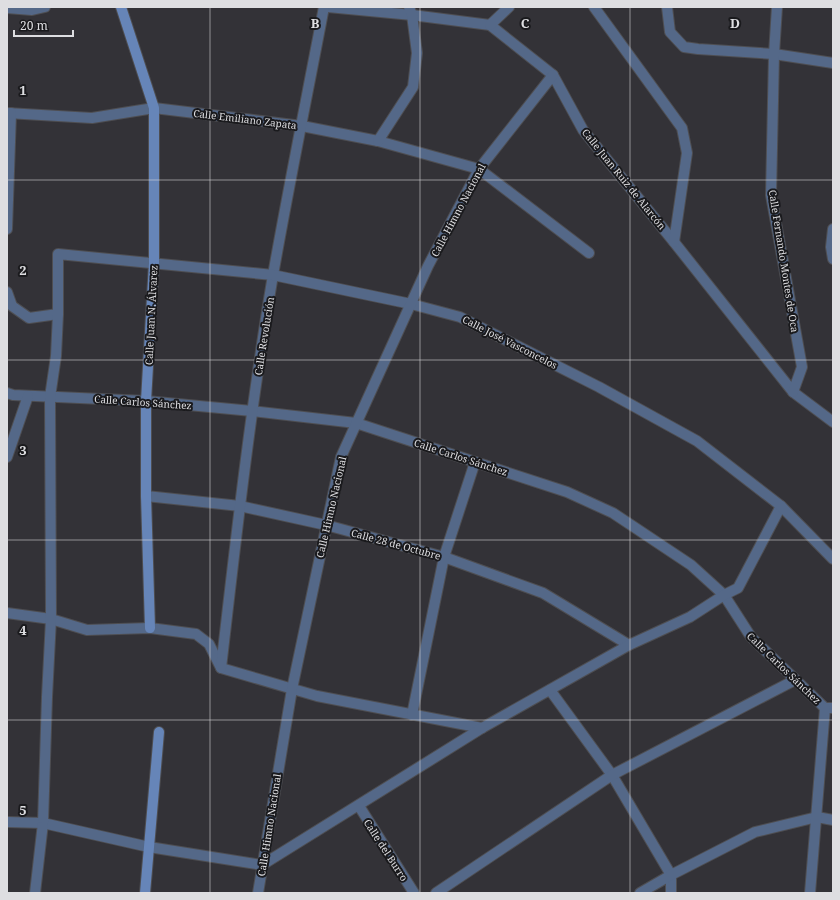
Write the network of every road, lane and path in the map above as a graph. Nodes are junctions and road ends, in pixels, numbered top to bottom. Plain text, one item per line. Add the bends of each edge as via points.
1 (45, 7) edge
2 (121, 7) edge
3 (324, 7) edge
4 (328, 7) edge
5 (509, 7) edge
6 (594, 7) edge
7 (667, 7) edge
8 (777, 7) edge
9 (7, 8) edge
10 (32, 8) edge
11 (410, 11) edge
12 (490, 25) junction
13 (774, 54) junction
14 (833, 63) edge
15 (553, 75) junction
16 (154, 108) junction
17 (9, 113) edge
18 (302, 126) junction
19 (378, 141) junction
20 (479, 169) junction
21 (7, 225) edge
22 (7, 229) edge
23 (833, 229) edge
24 (674, 242) junction
25 (588, 253) dead end
26 (833, 259) edge
27 (154, 263) junction
28 (273, 275) junction
29 (7, 292) edge
30 (411, 304) junction
31 (58, 314) junction
32 (793, 392) junction
33 (7, 393) edge
34 (28, 396) junction
35 (50, 397) junction
36 (146, 401) junction
37 (252, 411) junction
38 (833, 422) edge
39 (356, 424) junction
40 (7, 457) edge
41 (475, 462) junction
42 (146, 496) junction
43 (240, 506) junction
44 (782, 506) junction
45 (326, 525) junction
46 (444, 556) junction
47 (833, 559) edge
48 (724, 595) junction
49 (7, 613) edge
50 (51, 620) junction
51 (150, 628) junction
52 (630, 645) junction
53 (221, 668) junction
54 (795, 680) junction
55 (292, 689) junction
56 (550, 690) junction
57 (829, 708) edge
58 (412, 715) junction
59 (482, 728) junction
60 (159, 732) dead end
61 (612, 775) junction
62 (359, 806) junction
63 (817, 816) junction
64 (833, 820) edge
65 (7, 822) edge
66 (43, 823) junction
67 (149, 847) junction
68 (262, 865) junction
69 (671, 875) junction
70 (35, 893) edge
71 (145, 893) edge
72 (258, 893) edge
73 (414, 893) edge
74 (436, 893) edge
75 (640, 893) edge
76 (671, 893) edge
77 (810, 893) edge

1 - 10 street
2 - 16 street, Calle Juan N. Álvarez
3 - 18 street, Calle Revolución
4 - 11 street
5 - 12 street
6 - 24 street via 682,128 687,153
7 - 13 street via 670,32 684,47
8 - 13 street, Calle Fernando Montes de Oca
9 - 10 street
11 - 12 street
11 - 19 street via 418,53 413,87
12 - 15 street, Calle Juan Ruiz de Alarcón
13 - 14 street
13 - 32 street, Calle Fernando Montes de Oca via 772,196 802,367
15 - 20 street, Calle Himno Nacional
15 - 24 street, Calle Juan Ruiz de Alarcón via 583,130
16 - 17 street, Calle Emiliano Zapata via 92,118
16 - 18 street, Calle Emiliano Zapata
16 - 27 street, Calle Juan N. Álvarez
17 - 21 street
18 - 19 street, Calle Emiliano Zapata
18 - 28 street, Calle Revolución
19 - 20 street, Calle Emiliano Zapata
20 - 25 street
20 - 30 street, Calle Himno Nacional
21 - 22 street
23 - 26 street
24 - 32 street, Calle Juan Ruiz de Alarcón
27 - 28 street, Calle José Vasconcelos
27 - 31 street, Calle José Vasconcelos via 58,254
27 - 36 street, Calle Juan N. Álvarez
28 - 30 street, Calle José Vasconcelos
28 - 37 street, Calle Revolución
29 - 31 street via 12,306 29,318
30 - 39 street, Calle Himno Nacional
30 - 44 street, Calle José Vasconcelos via 460,317 600,387 697,441
31 - 35 street via 56,356
32 - 38 street, Calle Juan Ruiz de Alarcón
33 - 34 street, Calle Carlos Sánchez
34 - 35 street, Calle Carlos Sánchez
34 - 40 street
35 - 36 street, Calle Carlos Sánchez
35 - 50 street
36 - 37 street, Calle Carlos Sánchez
36 - 42 street, Calle Juan N. Álvarez
37 - 39 street, Calle Carlos Sánchez
37 - 43 street, Calle Revolución
39 - 41 street, Calle Carlos Sánchez
39 - 45 street, Calle Himno Nacional via 342,457
41 - 46 street
41 - 48 street, Calle Carlos Sánchez via 567,492 613,513 691,565
42 - 43 street, Calle 28 de Octubre
42 - 51 street, Calle Juan N. Álvarez
43 - 45 street, Calle 28 de Octubre
43 - 53 street, Calle Revolución
44 - 47 street, Calle José Vasconcelos
44 - 48 street via 738,588
45 - 46 street, Calle 28 de Octubre
45 - 55 street, Calle Himno Nacional
46 - 52 street, Calle 28 de Octubre via 543,593
46 - 58 street
48 - 52 street via 690,617
48 - 54 street, Calle Carlos Sánchez via 750,637
49 - 50 street
50 - 51 street via 87,630
50 - 66 street
51 - 53 street via 196,634 209,644
52 - 56 street
53 - 55 street
54 - 57 street, Calle Carlos Sánchez
54 - 61 street
55 - 58 street
55 - 68 street, Calle Himno Nacional
56 - 59 street
56 - 61 street
57 - 63 street
58 - 59 street
59 - 62 street
60 - 67 street
61 - 69 street
61 - 74 street
62 - 68 street
62 - 73 street, Calle del Burro
63 - 64 street
63 - 69 street via 755,832
63 - 77 street
65 - 66 street
66 - 67 street
66 - 70 street
67 - 68 street
67 - 71 street
68 - 72 street, Calle Himno Nacional
69 - 75 street
69 - 76 street

